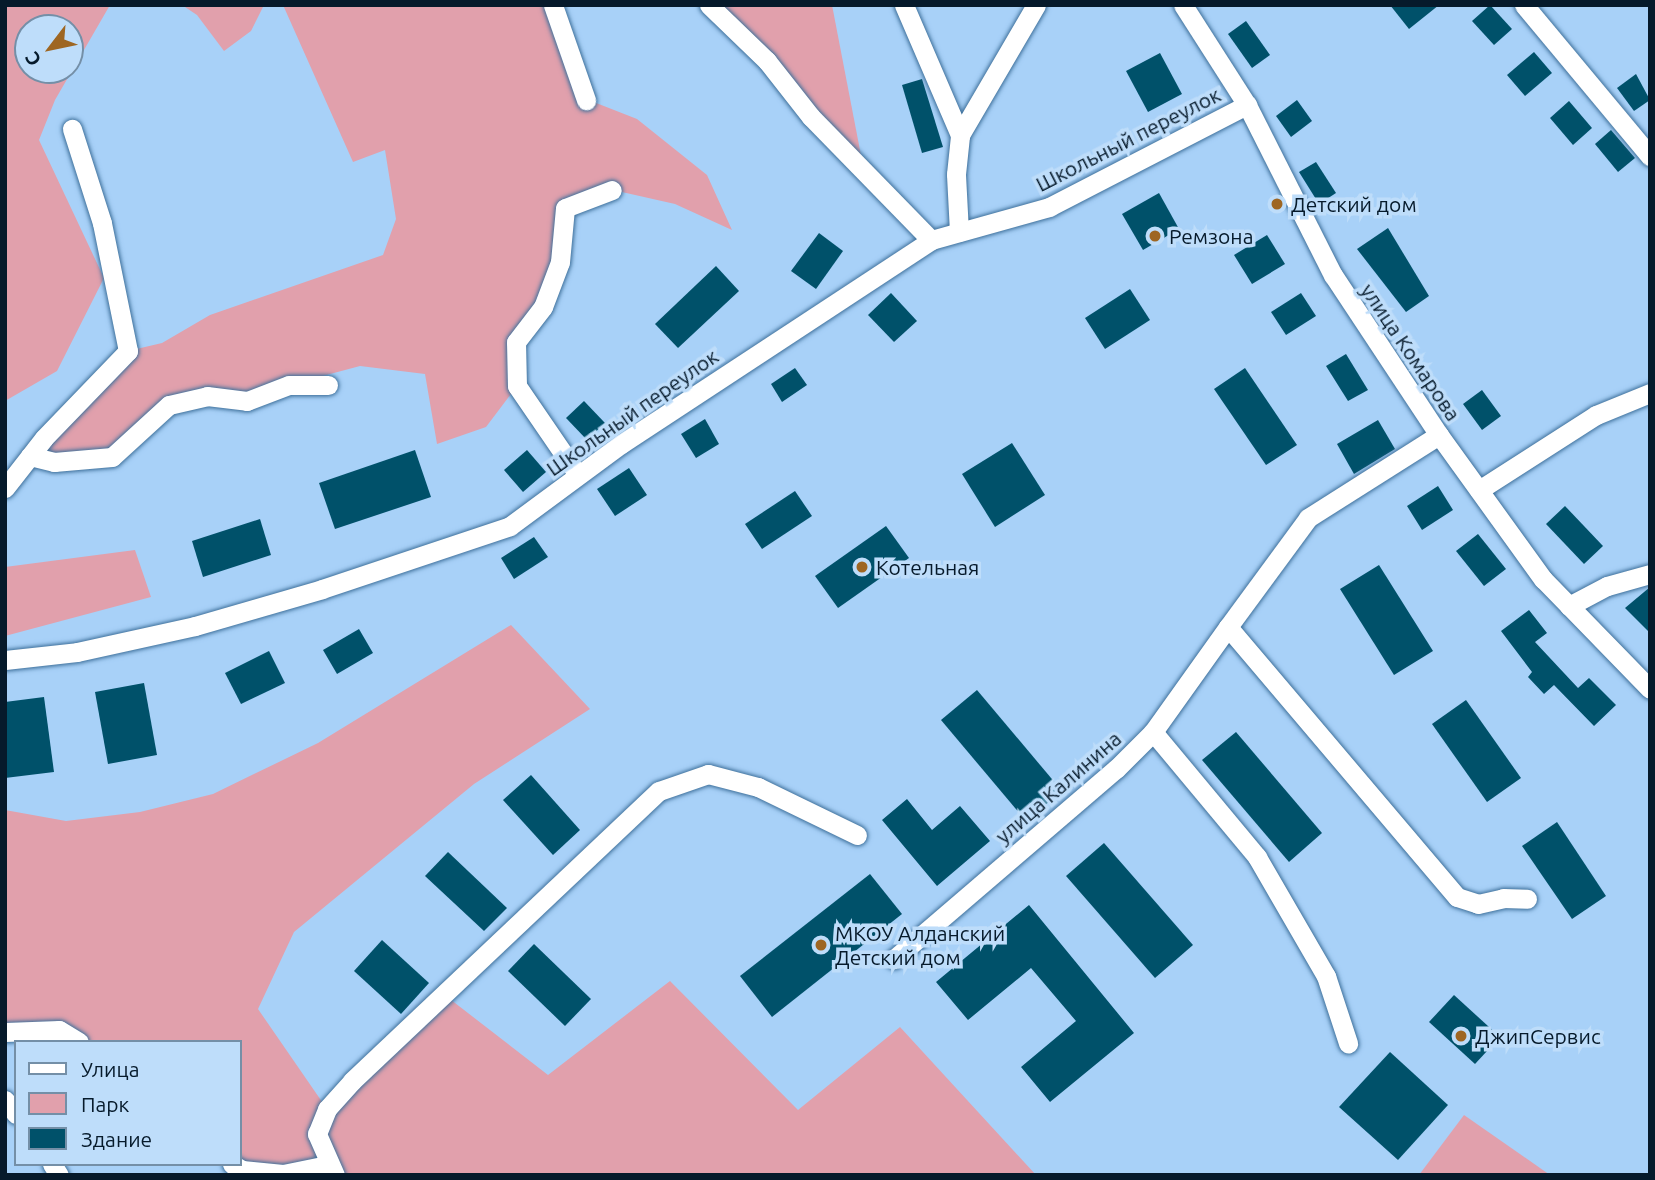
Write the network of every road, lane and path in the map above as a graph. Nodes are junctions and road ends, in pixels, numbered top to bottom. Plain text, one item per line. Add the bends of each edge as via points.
1 (553, 5) edge
2 (709, 5) edge
3 (904, 5) edge
4 (1036, 5) edge
5 (1184, 5) edge
6 (1524, 5) edge
7 (586, 100) dead end
8 (1247, 105) junction
9 (72, 129) dead end
10 (960, 135) junction
11 (1650, 156) edge
12 (612, 190) dead end
13 (959, 232) junction
14 (931, 240) junction
15 (328, 385) dead end
16 (1650, 393) edge
17 (1439, 435) junction
18 (30, 456) junction
19 (578, 475) junction
20 (5, 488) edge
21 (1479, 490) junction
22 (1650, 574) edge
23 (1569, 606) junction
24 (1228, 627) junction
25 (5, 660) edge
26 (1650, 689) edge
27 (1153, 732) junction
28 (857, 835) dead end
29 (1527, 899) dead end
30 (894, 959) dead end
31 (5, 1032) edge
32 (76, 1040) edge
33 (1348, 1043) dead end
34 (235, 1166) edge
35 (331, 1170) edge

1 - 7 street
2 - 14 street via 767,61 811,117
3 - 10 street
4 - 10 street
5 - 8 street, улица Комарова
6 - 11 street
8 - 13 street, Школьный переулок via 1049,207
8 - 17 street, улица Комарова via 1333,275
9 - 18 street via 102,223 128,351
10 - 13 street via 956,174
12 - 19 street via 565,208 560,262 543,307 516,342 517,386
13 - 14 street, Школьный переулок
14 - 19 street, Школьный переулок
15 - 18 street via 289,386 247,401 207,396 169,405 112,457 54,462
16 - 21 street via 1596,415
17 - 21 street, улица Комарова
17 - 24 street, улица Калинина via 1308,518
18 - 20 street
19 - 25 street, Школьный переулок via 510,526 322,589 77,652
21 - 23 street, улица Комарова via 1543,579
22 - 23 street via 1606,586
23 - 26 street, улица Комарова
24 - 27 street, улица Калинина
24 - 29 street via 1457,897 1479,904
27 - 30 street, улица Калинина
27 - 33 street via 1257,857 1326,976
28 - 35 street via 758,787 708,774 659,791 352,1080 327,1109 317,1135
31 - 32 street via 59,1030
34 - 35 street via 283,1174

